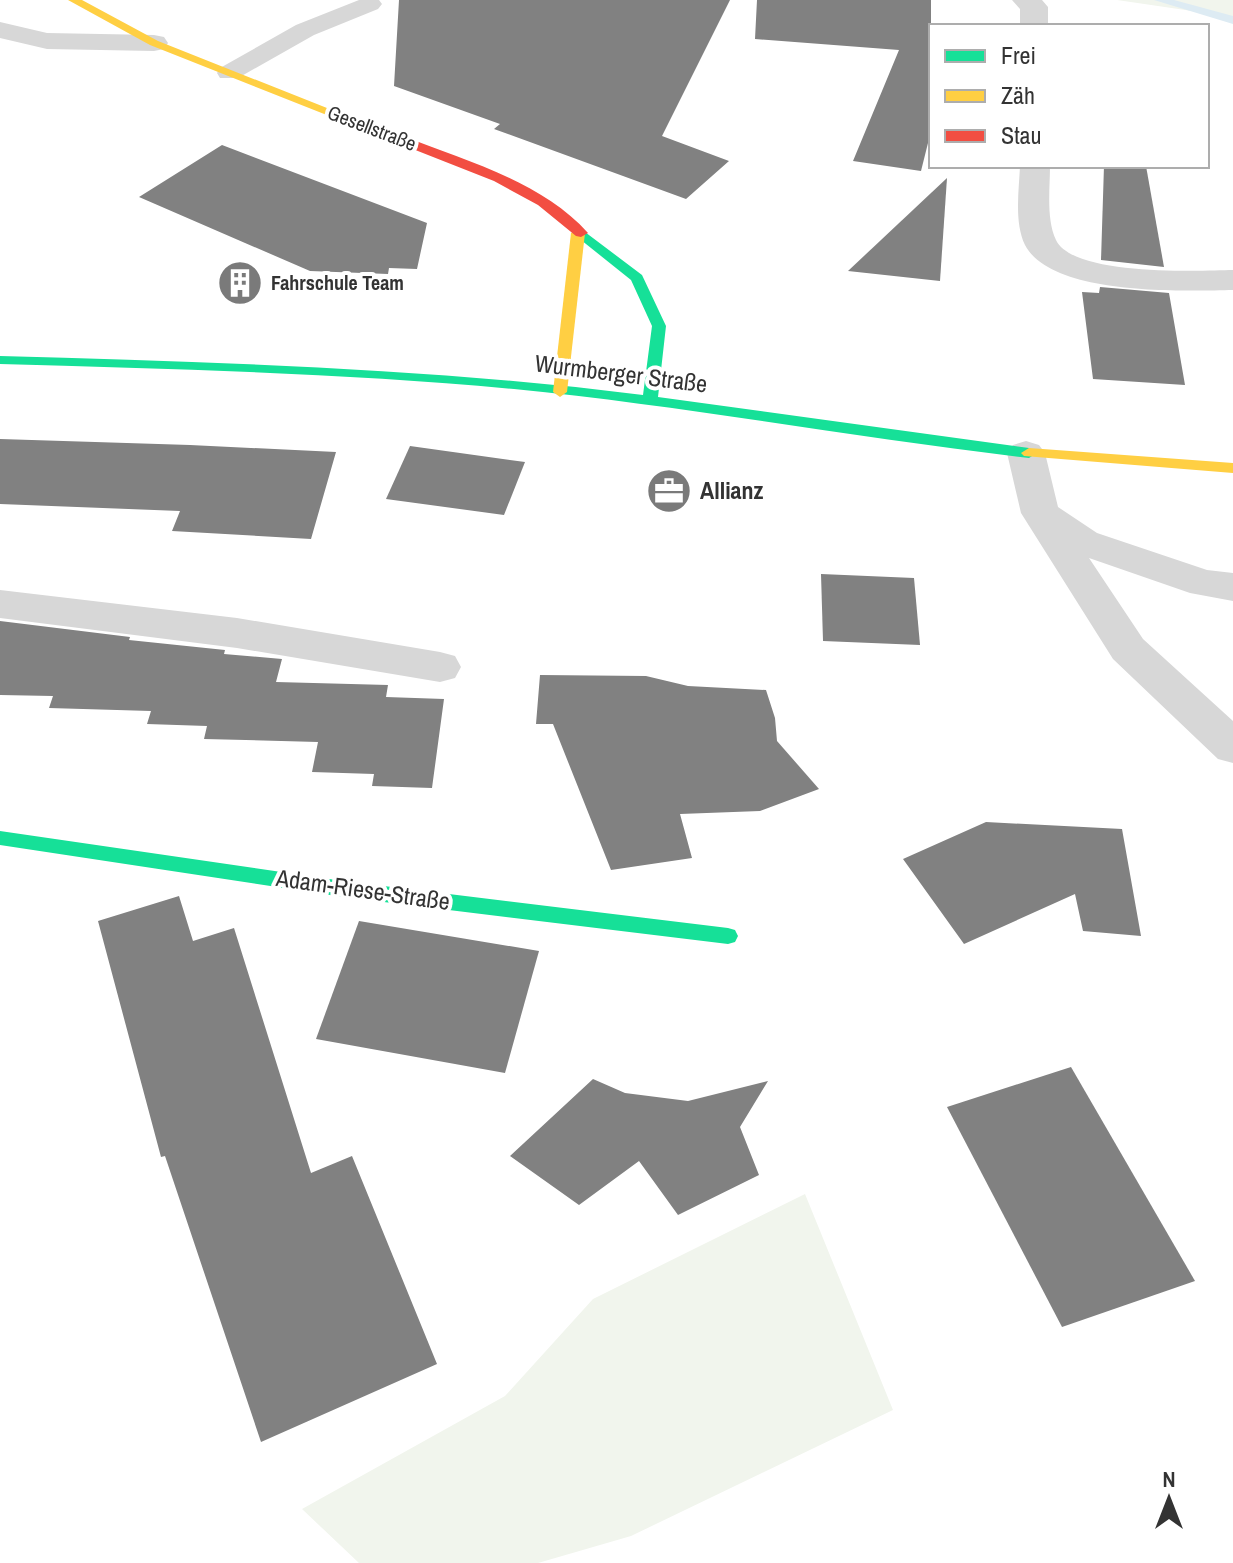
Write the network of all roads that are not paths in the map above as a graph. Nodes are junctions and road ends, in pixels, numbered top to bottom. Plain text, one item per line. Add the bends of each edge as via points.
1 (74, 0) edge
2 (1026, 0) edge
3 (370, 4) dead end
4 (1034, 24) edge
5 (0, 30) edge
6 (154, 43) junction
7 (229, 73) junction
8 (1035, 168) edge
9 (578, 233) junction
10 (1233, 280) edge
11 (0, 360) edge
12 (560, 392) junction
13 (650, 402) junction
14 (1026, 453) junction
15 (1233, 468) edge
16 (1040, 513) junction
17 (1233, 587) edge
18 (0, 604) edge
19 (440, 667) dead end
20 (1233, 747) edge
21 (0, 838) edge
22 (728, 936) dead end

1 - 6 street, Gesellstraße
2 - 4 street via 1034,7
3 - 7 lane via 305,30
5 - 6 street, Gesellstraße via 47,41
6 - 7 street, Gesellstraße
7 - 9 street, Gesellstraße via 499,178 543,202
8 - 10 street via 1041,246 1055,259 1123,277
9 - 12 street
9 - 13 street, Gesellstraße via 637,278 659,326
11 - 12 street, Wurmberger Straße via 356,374
12 - 13 street, Wurmberger Straße
13 - 14 street, Wurmberger Straße
14 - 15 street, Wurmberger Straße
14 - 16 street
16 - 17 street via 1083,542 1204,583
16 - 20 street via 1128,649
18 - 19 street via 237,633
21 - 22 street, Adam-Riese-Straße via 343,889

